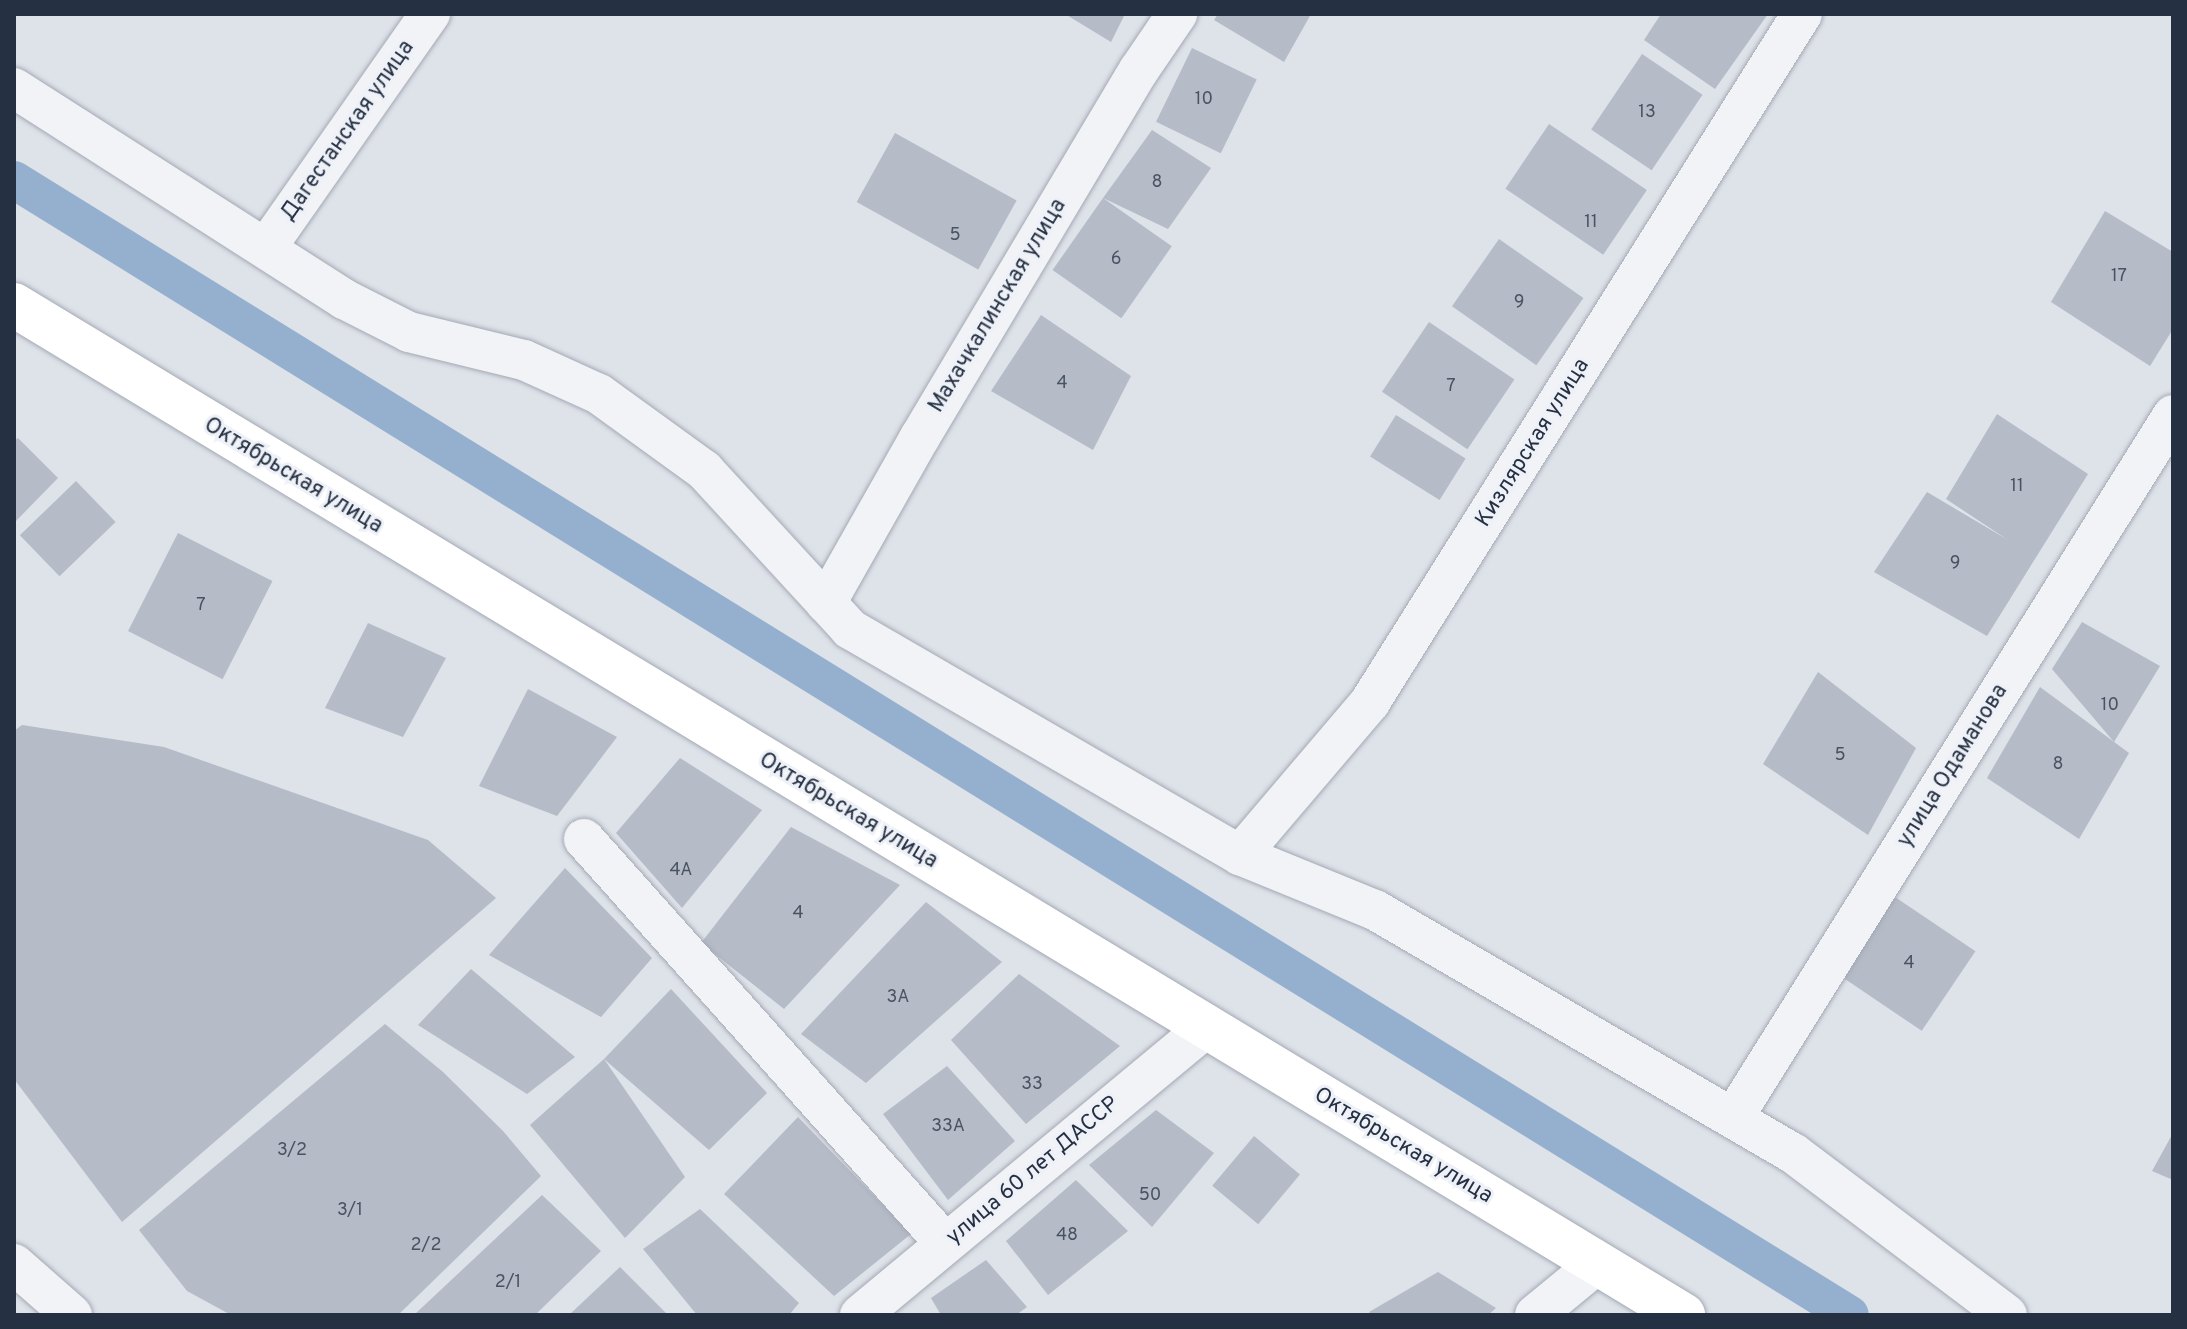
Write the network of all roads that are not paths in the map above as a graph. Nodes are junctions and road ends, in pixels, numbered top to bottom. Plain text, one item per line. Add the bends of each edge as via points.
1 (430, 14) edge
2 (1177, 14) edge
3 (1802, 14) edge
4 (14, 88) edge
5 (266, 248) junction
6 (14, 305) edge
7 (2173, 415) edge
8 (826, 603) junction
9 (584, 839) dead end
10 (1240, 855) junction
11 (1207, 1027) junction
12 (1733, 1118) junction
13 (945, 1243) junction
14 (1598, 1263) junction
15 (14, 1264) edge
16 (72, 1315) edge
17 (860, 1315) edge
18 (1535, 1315) edge
19 (1683, 1315) edge
20 (2007, 1315) edge

1 - 5 street, Дагестанская улица
2 - 8 street, Махачкалинская улица via 928,423
3 - 10 street, Кизлярская улица via 1370,702
4 - 5 street
5 - 8 street via 344,299 409,332 524,360 599,394 704,470
6 - 11 street, Октябрьская улица
7 - 12 street, улица Одаманова
8 - 10 street via 850,629
9 - 13 street
10 - 12 street via 1375,910
11 - 13 street, улица 60 лет ДАССР
11 - 14 street, Октябрьская улица
12 - 20 street via 1793,1153
13 - 17 street, улица 60 лет ДАССР
14 - 18 street
14 - 19 street, Октябрьская улица
15 - 16 street

